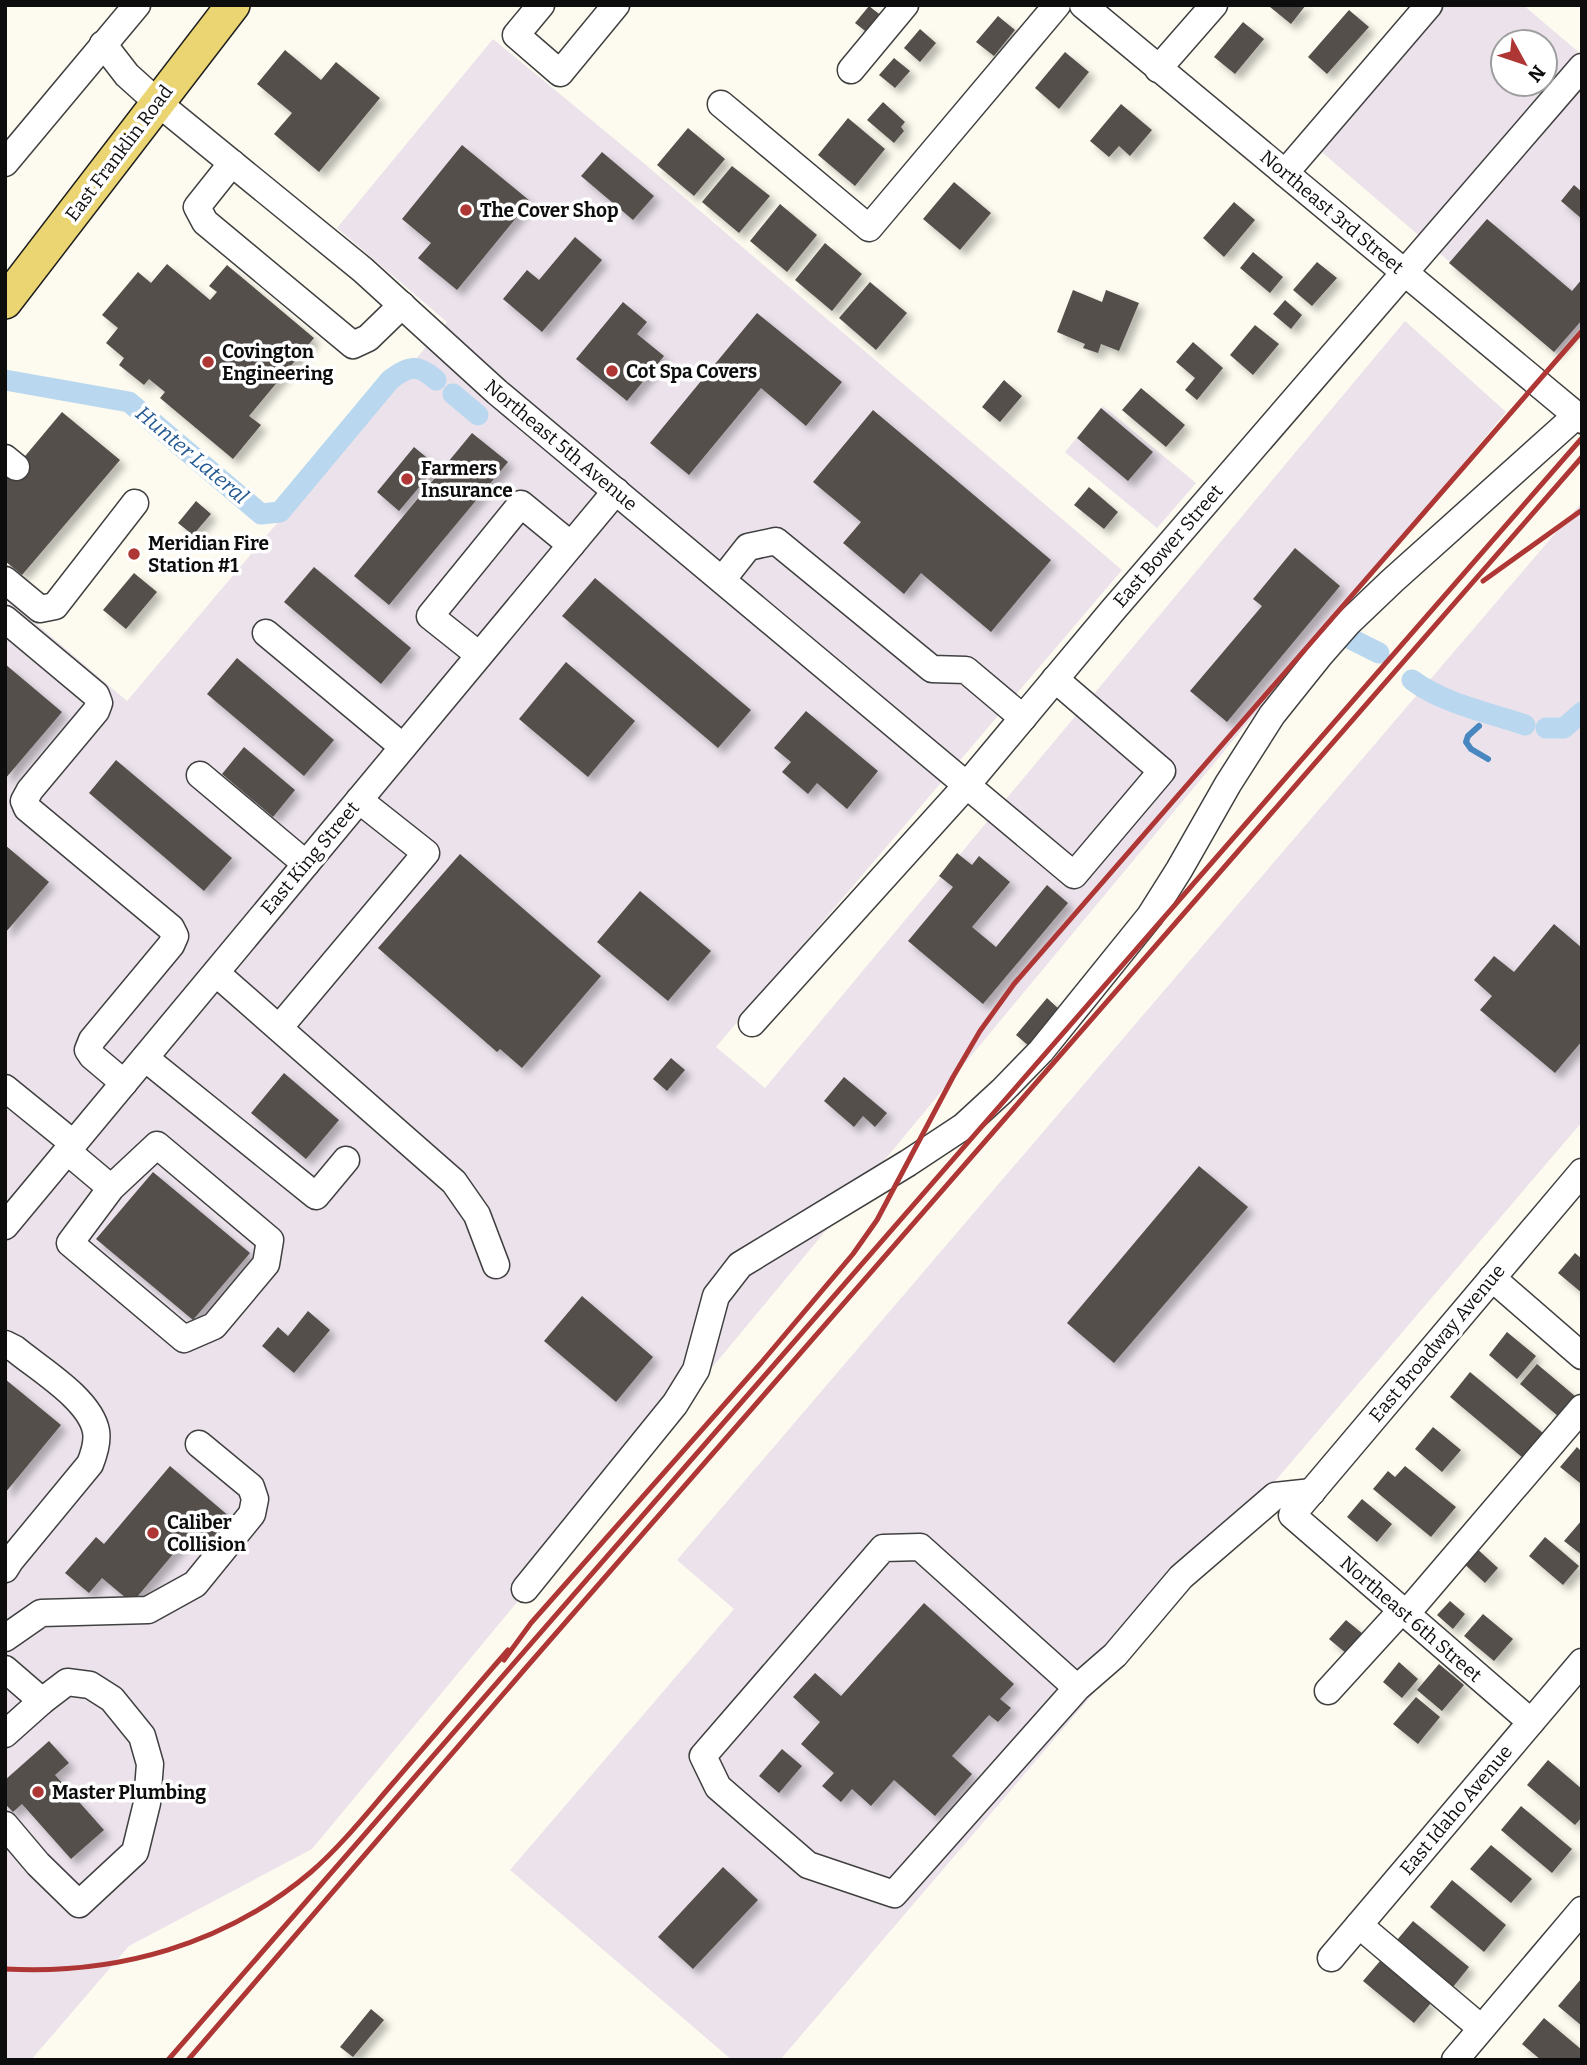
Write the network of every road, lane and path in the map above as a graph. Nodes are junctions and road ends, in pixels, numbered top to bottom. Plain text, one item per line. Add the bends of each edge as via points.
1 (137, 5) edge
2 (233, 5) edge
3 (541, 5) edge
4 (616, 5) edge
5 (905, 5) edge
6 (1057, 5) edge
7 (1083, 5) edge
8 (1214, 5) edge
9 (1429, 5) edge
10 (103, 44) junction
11 (1582, 67) edge
12 (1158, 69) junction
13 (851, 70) dead end
14 (158, 102) junction
15 (721, 104) dead end
16 (5, 163) edge
17 (232, 163) junction
18 (1285, 173) junction
19 (1404, 272) junction
20 (5, 302) edge
21 (402, 305) junction
22 (1579, 417) edge
23 (616, 491) junction
24 (135, 503) dead end
25 (570, 545) junction
26 (5, 580) edge
27 (722, 580) junction
28 (5, 619) edge
29 (266, 633) dead end
30 (479, 655) junction
31 (1055, 679) junction
32 (1023, 718) junction
33 (403, 747) junction
34 (200, 775) dead end
35 (965, 786) junction
36 (359, 800) junction
37 (16, 804) edge
38 (306, 864) junction
39 (216, 973) junction
40 (752, 1023) dead end
41 (279, 1028) junction
42 (145, 1058) junction
43 (124, 1083) junction
44 (5, 1088) edge
45 (71, 1148) junction
46 (346, 1160) dead end
47 (1582, 1172) edge
48 (111, 1188) junction
49 (5, 1226) edge
50 (496, 1265) dead end
51 (1492, 1278) junction
52 (5, 1344) edge
53 (1582, 1356) edge
54 (1582, 1408) edge
55 (199, 1444) dead end
56 (1312, 1492) junction
57 (1292, 1515) joint
58 (7, 1563) edge
59 (524, 1589) dead end
60 (1404, 1613) junction
61 (5, 1638) edge
62 (1582, 1662) edge
63 (5, 1669) edge
64 (1077, 1688) junction
65 (1328, 1691) dead end
66 (42, 1701) junction
67 (1531, 1722) junction
68 (5, 1734) edge
69 (5, 1825) edge
70 (1582, 1910) edge
71 (1359, 1925) junction
72 (1331, 1958) dead end
73 (1481, 2028) junction
74 (1455, 2060) edge

1 - 10 street
2 - 14 main road, East Franklin Road
3 - 4 street via 516,35 560,73
5 - 13 street
6 - 15 street via 869,228
7 - 12 street, Northeast 3rd Street
8 - 12 street
9 - 18 street
10 - 14 street, Northeast 5th Avenue via 127,75
10 - 16 street
11 - 19 street, East Bower Street
12 - 18 street, Northeast 3rd Street
14 - 17 street, Northeast 5th Avenue
14 - 20 main road, East Franklin Road
17 - 21 street, Northeast 5th Avenue
17 - 21 street via 197,207 205,222 353,345 368,338
18 - 19 street, Northeast 3rd Street
19 - 22 street, Northeast 3rd Street
19 - 31 street, East Bower Street
21 - 23 street, Northeast 5th Avenue
22 - 59 street via 1392,581 1320,655 1272,715 1150,916 1041,1051 1002,1091 964,1126 740,1265 716,1296 695,1370 675,1405
23 - 25 street, East King Street
23 - 27 street, Northeast 5th Avenue
24 - 26 street via 55,606 40,609
25 - 30 street, East King Street
25 - 30 street via 521,504 430,616
27 - 32 street via 748,547 776,541 932,669 966,670
27 - 35 street, Northeast 5th Avenue
28 - 37 street via 96,695 99,703 24,801
29 - 33 street
30 - 33 street, East King Street
31 - 32 street, East Bower Street
31 - 35 street, Northeast 5th Avenue via 1162,771 1153,782 1074,875
32 - 35 street, East Bower Street
33 - 36 street, East King Street
34 - 38 street
35 - 40 street, East Bower Street
36 - 38 street, East King Street
36 - 41 street via 426,853
37 - 43 street via 171,928 175,936 88,1049
38 - 39 street, East King Street
39 - 41 street
39 - 42 street, East King Street
41 - 50 street via 454,1182 477,1215
42 - 43 street, East King Street
42 - 46 street via 316,1196
43 - 45 street, East King Street
44 - 45 street
45 - 48 street
45 - 49 street, East King Street
47 - 51 street, East Broadway Avenue
48 - 48 street via 71,1243 184,1339 214,1326 266,1264 270,1240 157,1145
51 - 53 street
51 - 56 street, East Broadway Avenue
52 - 58 street via 86,1408 96,1433 90,1464
54 - 60 street
55 - 61 street via 251,1487 255,1499 252,1514 195,1584 148,1610 41,1613
56 - 57 street, East Broadway Avenue
56 - 64 street via 1275,1496 1252,1514 1181,1577 1115,1654
57 - 60 street, Northeast 6th Street
60 - 65 street
60 - 67 street, Northeast 6th Street
62 - 67 street, East Idaho Avenue
63 - 66 street
64 - 64 street via 894,1894 808,1865 718,1787 704,1756 883,1548 919,1547
66 - 68 street
66 - 69 street via 67,1682 90,1685 112,1699 142,1736 150,1764 147,1803 135,1852 79,1904
67 - 71 street, East Idaho Avenue
70 - 73 street
71 - 72 street, East Idaho Avenue
71 - 73 street
73 - 74 street

